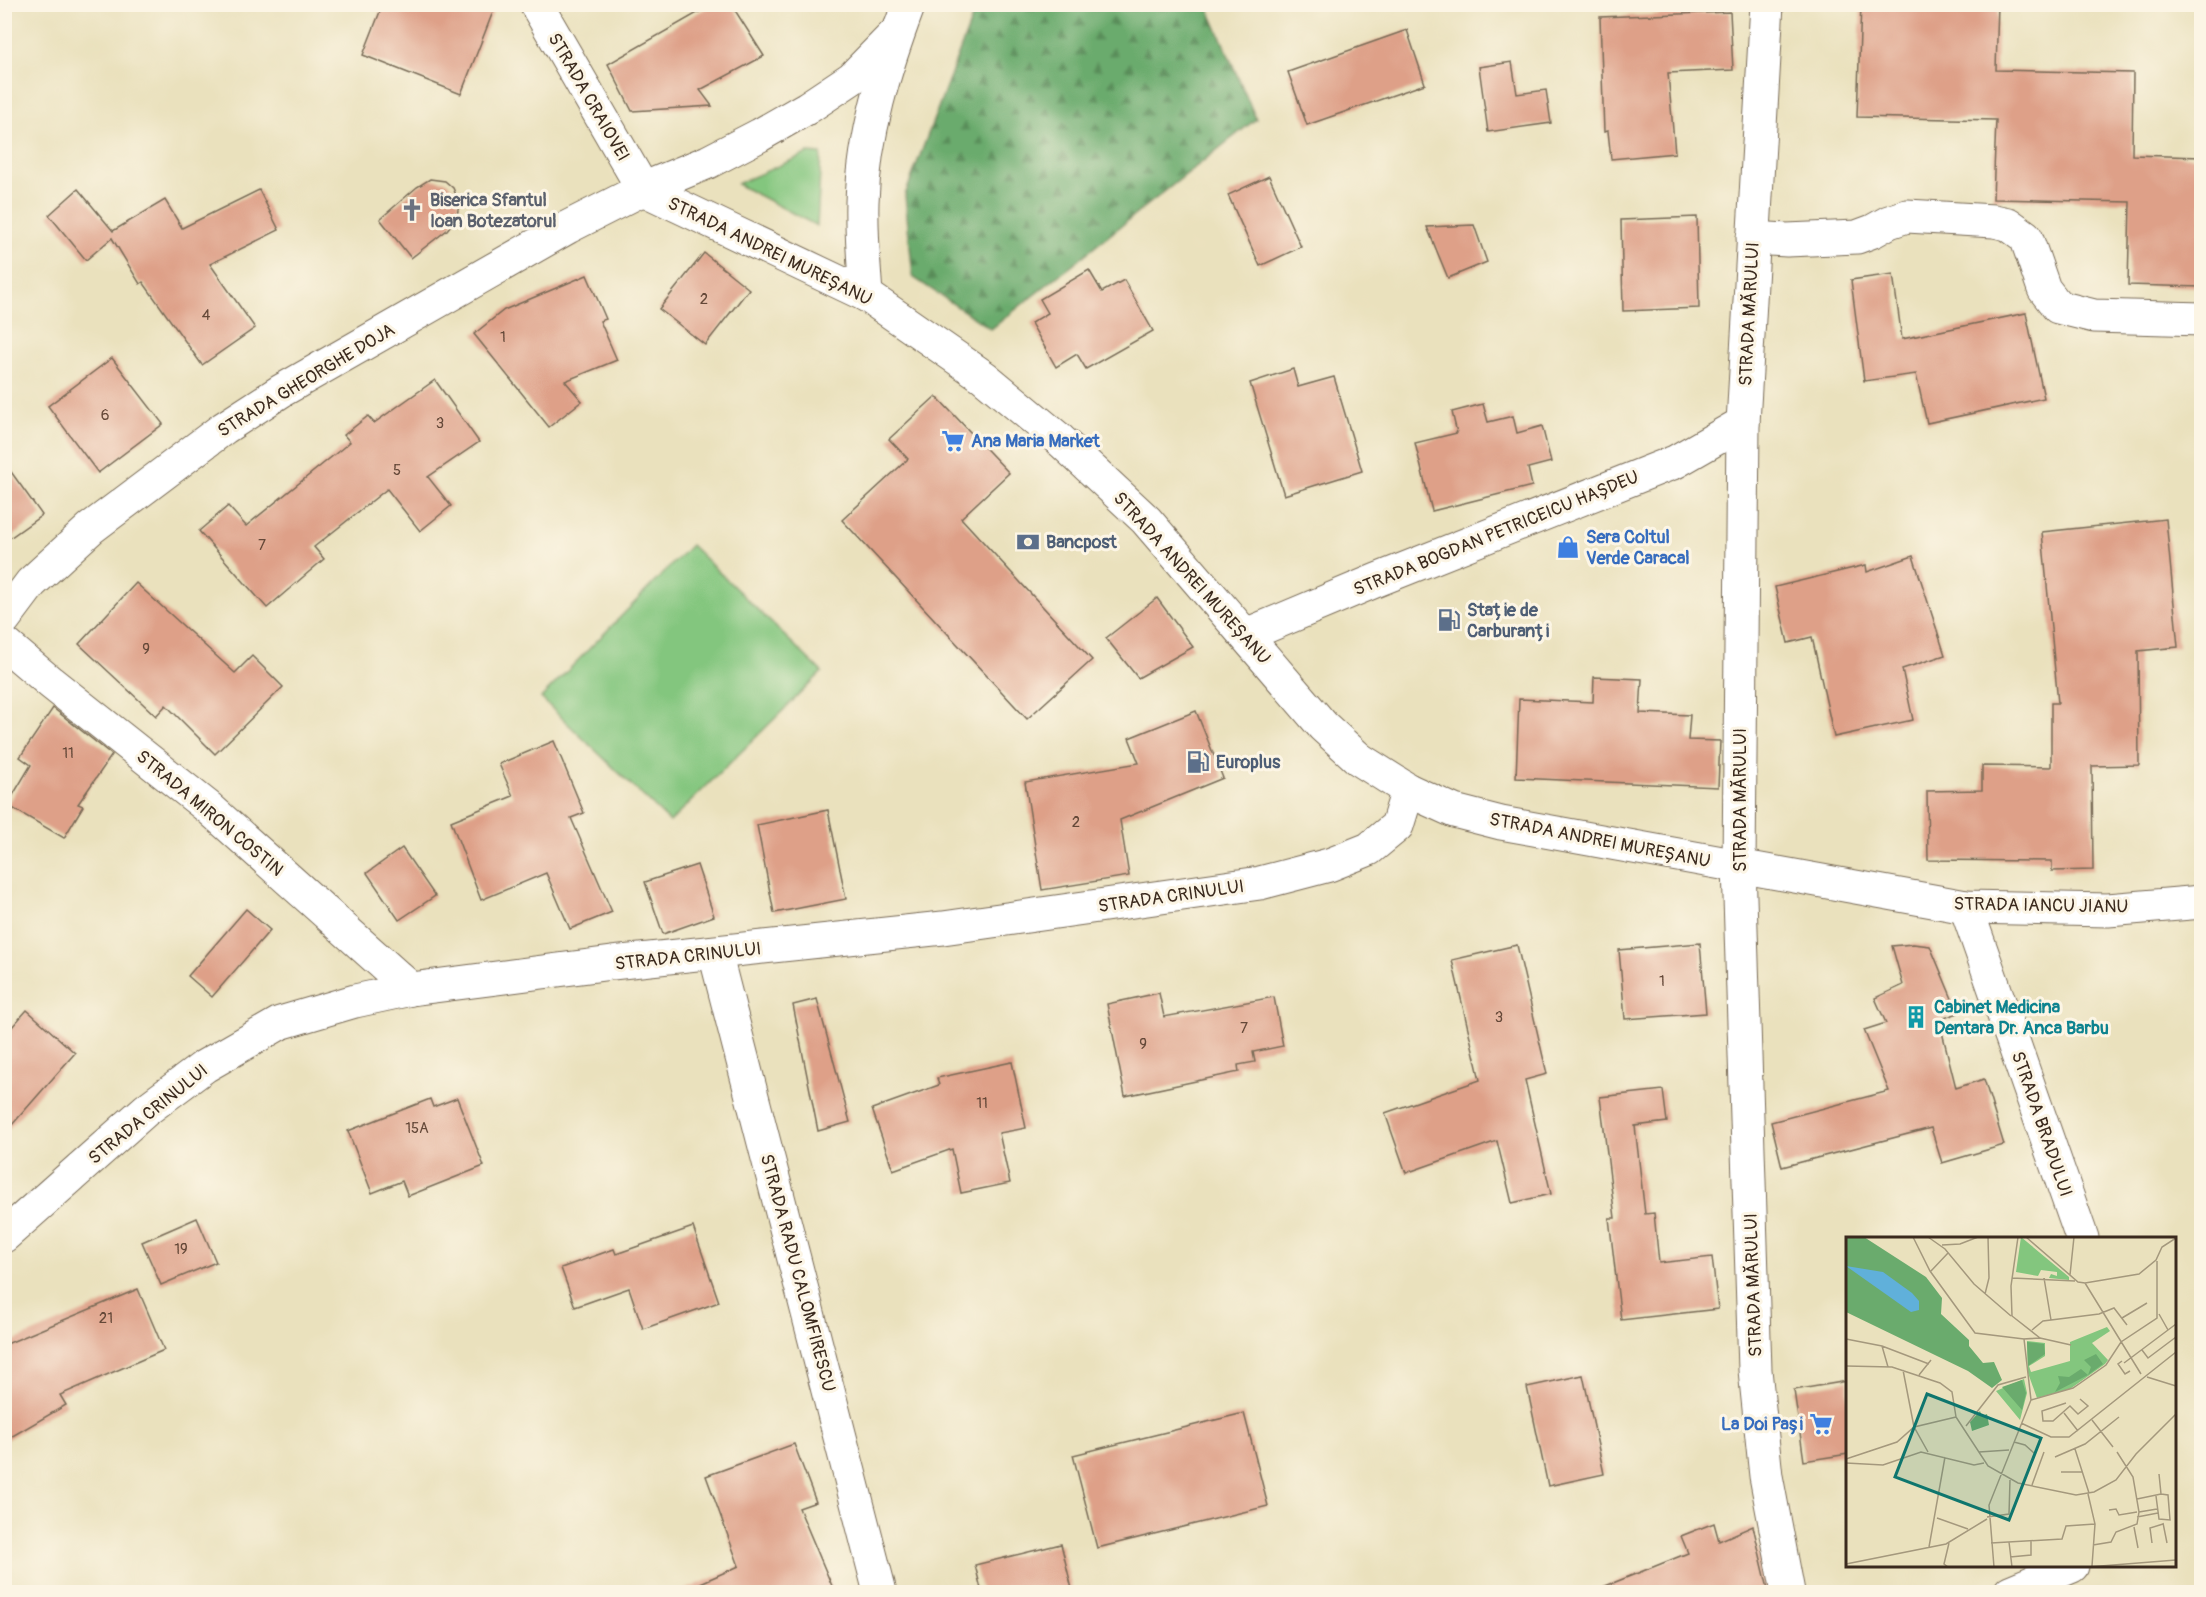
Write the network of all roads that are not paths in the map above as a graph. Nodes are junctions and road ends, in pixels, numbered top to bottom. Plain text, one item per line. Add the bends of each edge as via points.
1 (536, 4) edge
2 (1767, 4) edge
3 (903, 18) edge
4 (643, 189) junction
5 (1753, 238) junction
6 (866, 295) junction
7 (2202, 319) edge
8 (1743, 423) junction
9 (4, 619) edge
10 (1246, 636) junction
11 (4, 643) edge
12 (1408, 790) junction
13 (1739, 866) junction
14 (2202, 902) edge
15 (1966, 907) junction
16 (715, 953) junction
17 (411, 989) junction
18 (4, 1236) edge
19 (2081, 1237) edge
20 (2070, 1567) edge
21 (880, 1593) edge
22 (1788, 1593) edge
23 (2010, 1593) edge

1 - 4 main road, STRADA CRAIOVEI
2 - 5 main road, STRADA MĂRULUI
3 - 4 main road, STRADA GHEORGHE DOJA via 852,78 807,108 708,162
3 - 6 main road via 879,94 866,154 862,203
4 - 6 main road, STRADA ANDREI MUREȘANU
4 - 9 main road, STRADA GHEORGHE DOJA via 568,227 281,391 224,428 92,528 31,583
5 - 7 main road via 1857,237 1906,216 1994,220 2008,224 2026,237 2044,289 2058,307 2094,316
5 - 8 main road, STRADA MĂRULUI
6 - 10 main road, STRADA ANDREI MUREȘANU via 984,377 1060,440 1146,520
8 - 10 main road, STRADA BOGDAN PETRICEICU HAȘDEU via 1675,462
8 - 13 main road, STRADA MĂRULUI
10 - 12 main road, STRADA ANDREI MUREȘANU via 1323,726 1359,759
11 - 17 main road, STRADA MIRON COSTIN via 209,808
12 - 13 main road, STRADA ANDREI MUREȘANU via 1454,811 1502,824
12 - 16 main road, STRADA CRINULUI via 1397,826 1369,849 1329,866 1260,883 943,928
13 - 15 main road, STRADA IANCU JIANU
13 - 22 main road, STRADA MĂRULUI via 1755,1370 1766,1476
14 - 15 main road, STRADA IANCU JIANU via 2108,910
15 - 19 main road, STRADA BRADULUI
16 - 17 main road, STRADA CRINULUI
16 - 21 main road, STRADA RADU CALOMFIRESCU
17 - 18 main road, STRADA CRINULUI via 280,1023 205,1066 146,1110
20 - 23 main road

